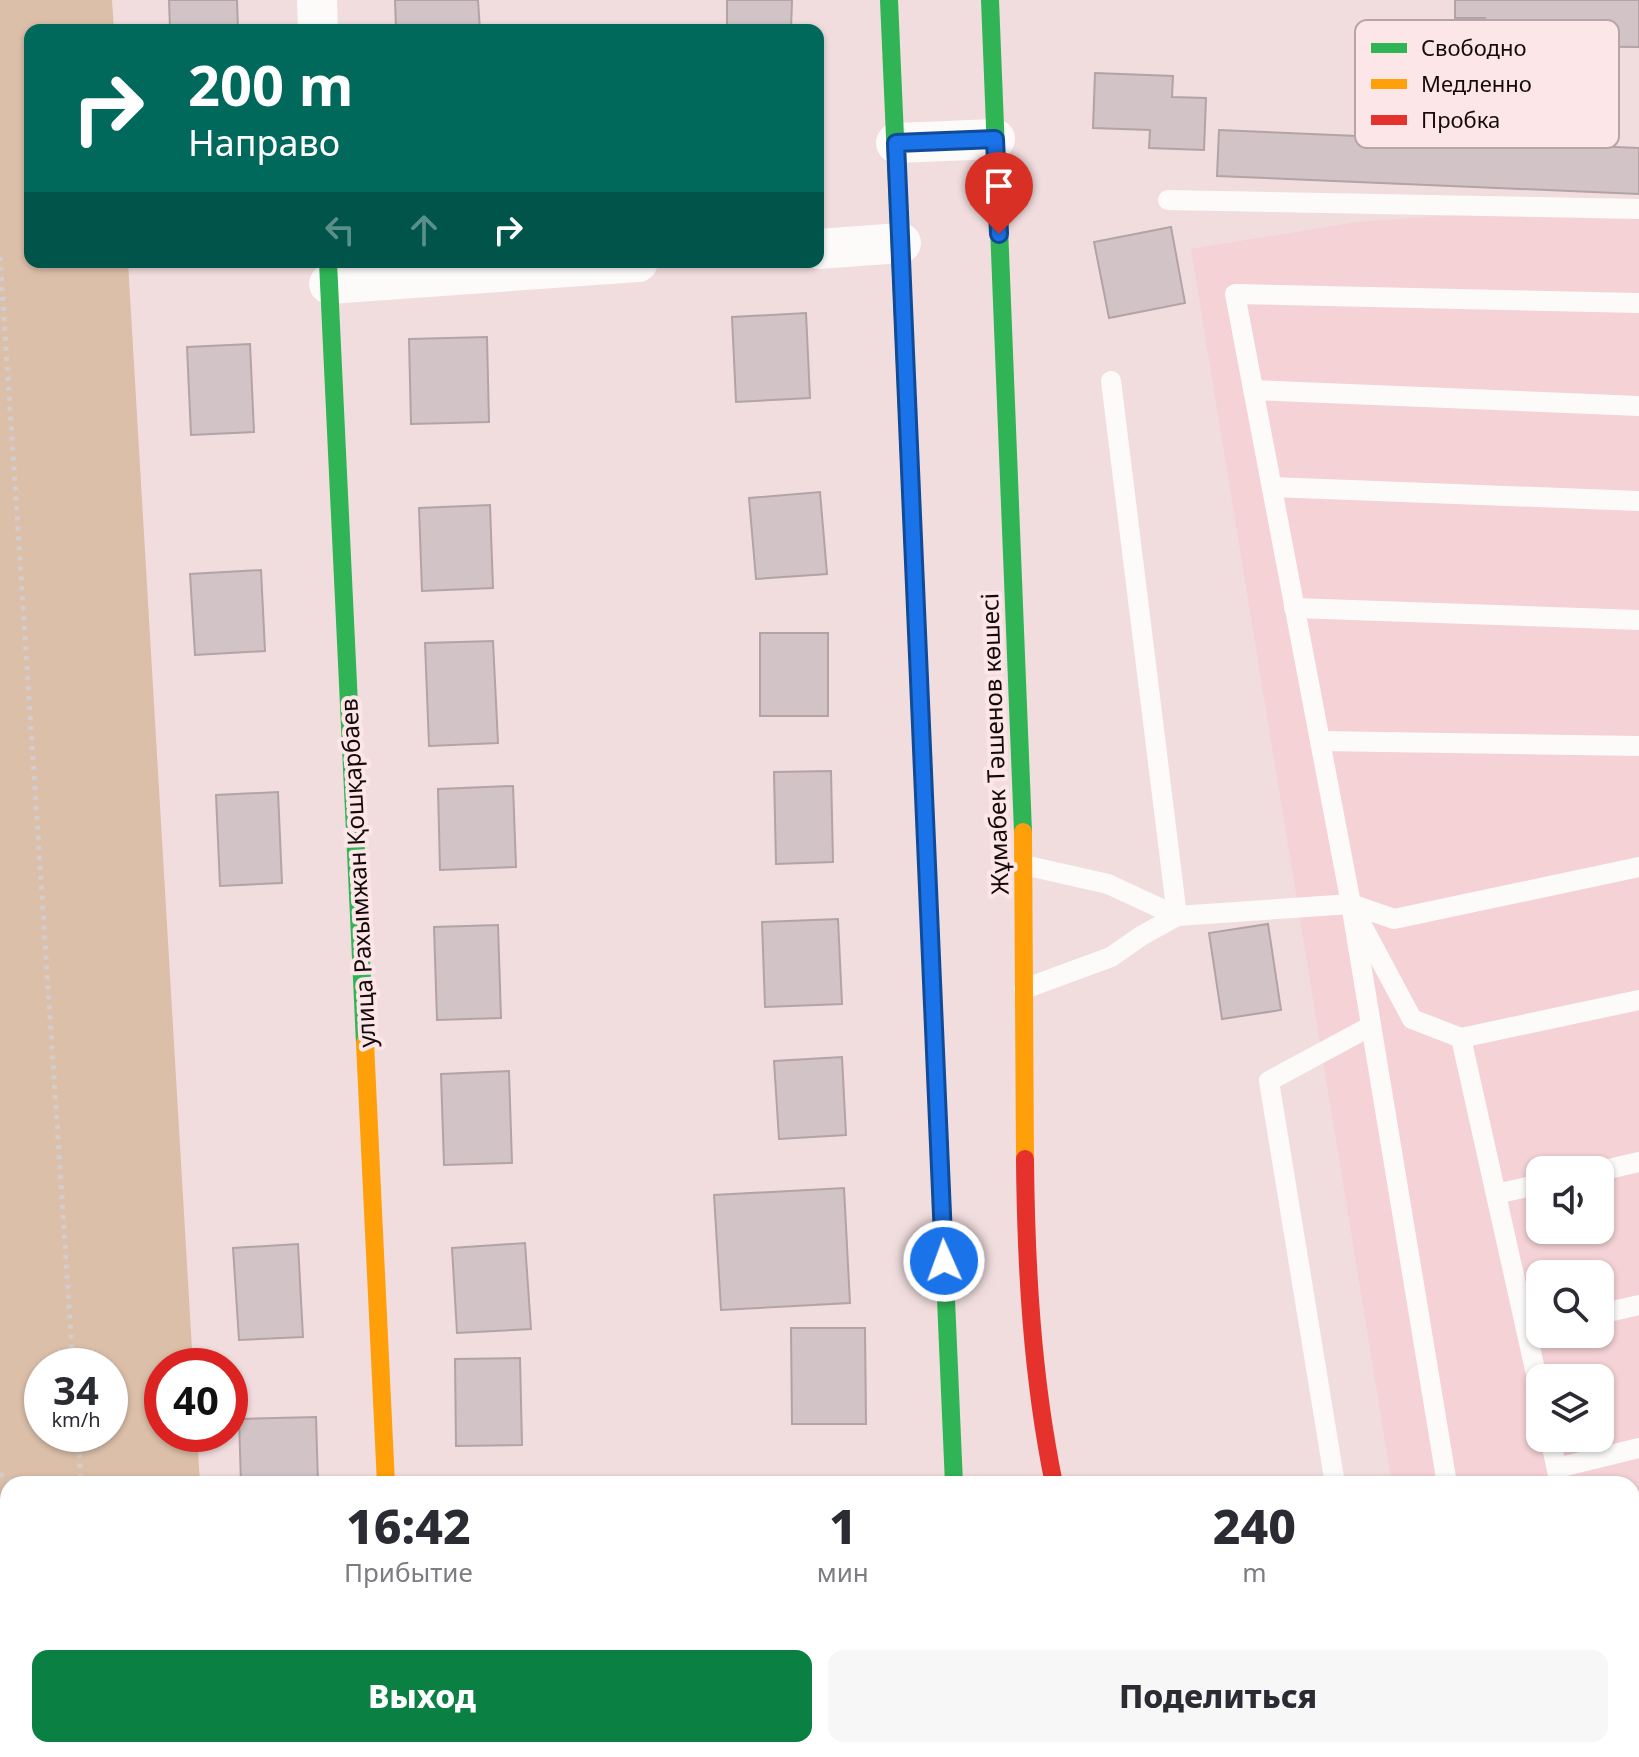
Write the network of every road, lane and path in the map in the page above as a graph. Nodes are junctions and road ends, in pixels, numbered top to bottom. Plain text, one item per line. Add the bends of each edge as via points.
1 (317, 0) edge
2 (889, 0) edge
3 (990, 0) edge
4 (318, 24) edge
5 (995, 139) junction
6 (896, 143) junction
7 (1168, 200) dead end
8 (1639, 209) edge
9 (901, 243) junction
10 (824, 249) edge
11 (0, 257) edge
12 (469, 268) edge
13 (329, 273) edge
14 (1639, 303) edge
15 (1111, 381) dead end
16 (1253, 390) junction
17 (1639, 406) edge
18 (1272, 487) junction
19 (1639, 501) edge
20 (1294, 608) junction
21 (1639, 620) edge
22 (1320, 741) junction
23 (1639, 746) edge
24 (1024, 865) junction
25 (1639, 867) edge
26 (1351, 904) junction
27 (1177, 916) junction
28 (1024, 989) junction
29 (1639, 1000) edge
30 (1371, 1026) junction
31 (1461, 1038) junction
32 (1639, 1162) edge
33 (1614, 1168) edge
34 (1526, 1187) edge
35 (1496, 1194) junction
36 (1526, 1303) edge
37 (1639, 1305) edge
38 (1614, 1311) edge
39 (72, 1348) edge
40 (1639, 1448) edge
41 (79, 1452) edge
42 (1553, 1452) edge
43 (81, 1476) edge
44 (386, 1476) edge
45 (954, 1476) edge
46 (1052, 1476) edge
47 (1334, 1476) edge
48 (1446, 1476) edge
49 (1559, 1476) edge

1 - 4 street
2 - 6 street
3 - 5 street, Жұмабек Тәшенов көшесі
5 - 6 street
5 - 24 street, Жұмабек Тәшенов көшесі
6 - 9 street
7 - 8 lane
9 - 10 street
9 - 45 street
11 - 39 path
12 - 13 street
13 - 44 street, улица Рахымжан Қошқарбаев
14 - 16 lane via 1235,294
15 - 27 lane
16 - 17 lane
16 - 18 lane
18 - 19 lane
18 - 20 lane
20 - 21 lane
20 - 22 lane
22 - 23 lane
22 - 26 lane
24 - 27 lane via 1108,884
24 - 28 street, Жұмабек Тәшенов көшесі
25 - 26 lane via 1394,919
26 - 27 lane
26 - 30 lane
26 - 31 lane via 1412,1019
27 - 28 lane via 1111,957
28 - 46 street, Жұмабек Тәшенов көшесі via 1026,1257
29 - 31 lane
30 - 47 lane via 1269,1081
30 - 48 lane
31 - 35 lane
32 - 33 lane
34 - 35 lane
35 - 36 lane
37 - 38 lane
40 - 49 lane
41 - 43 path
42 - 49 lane

